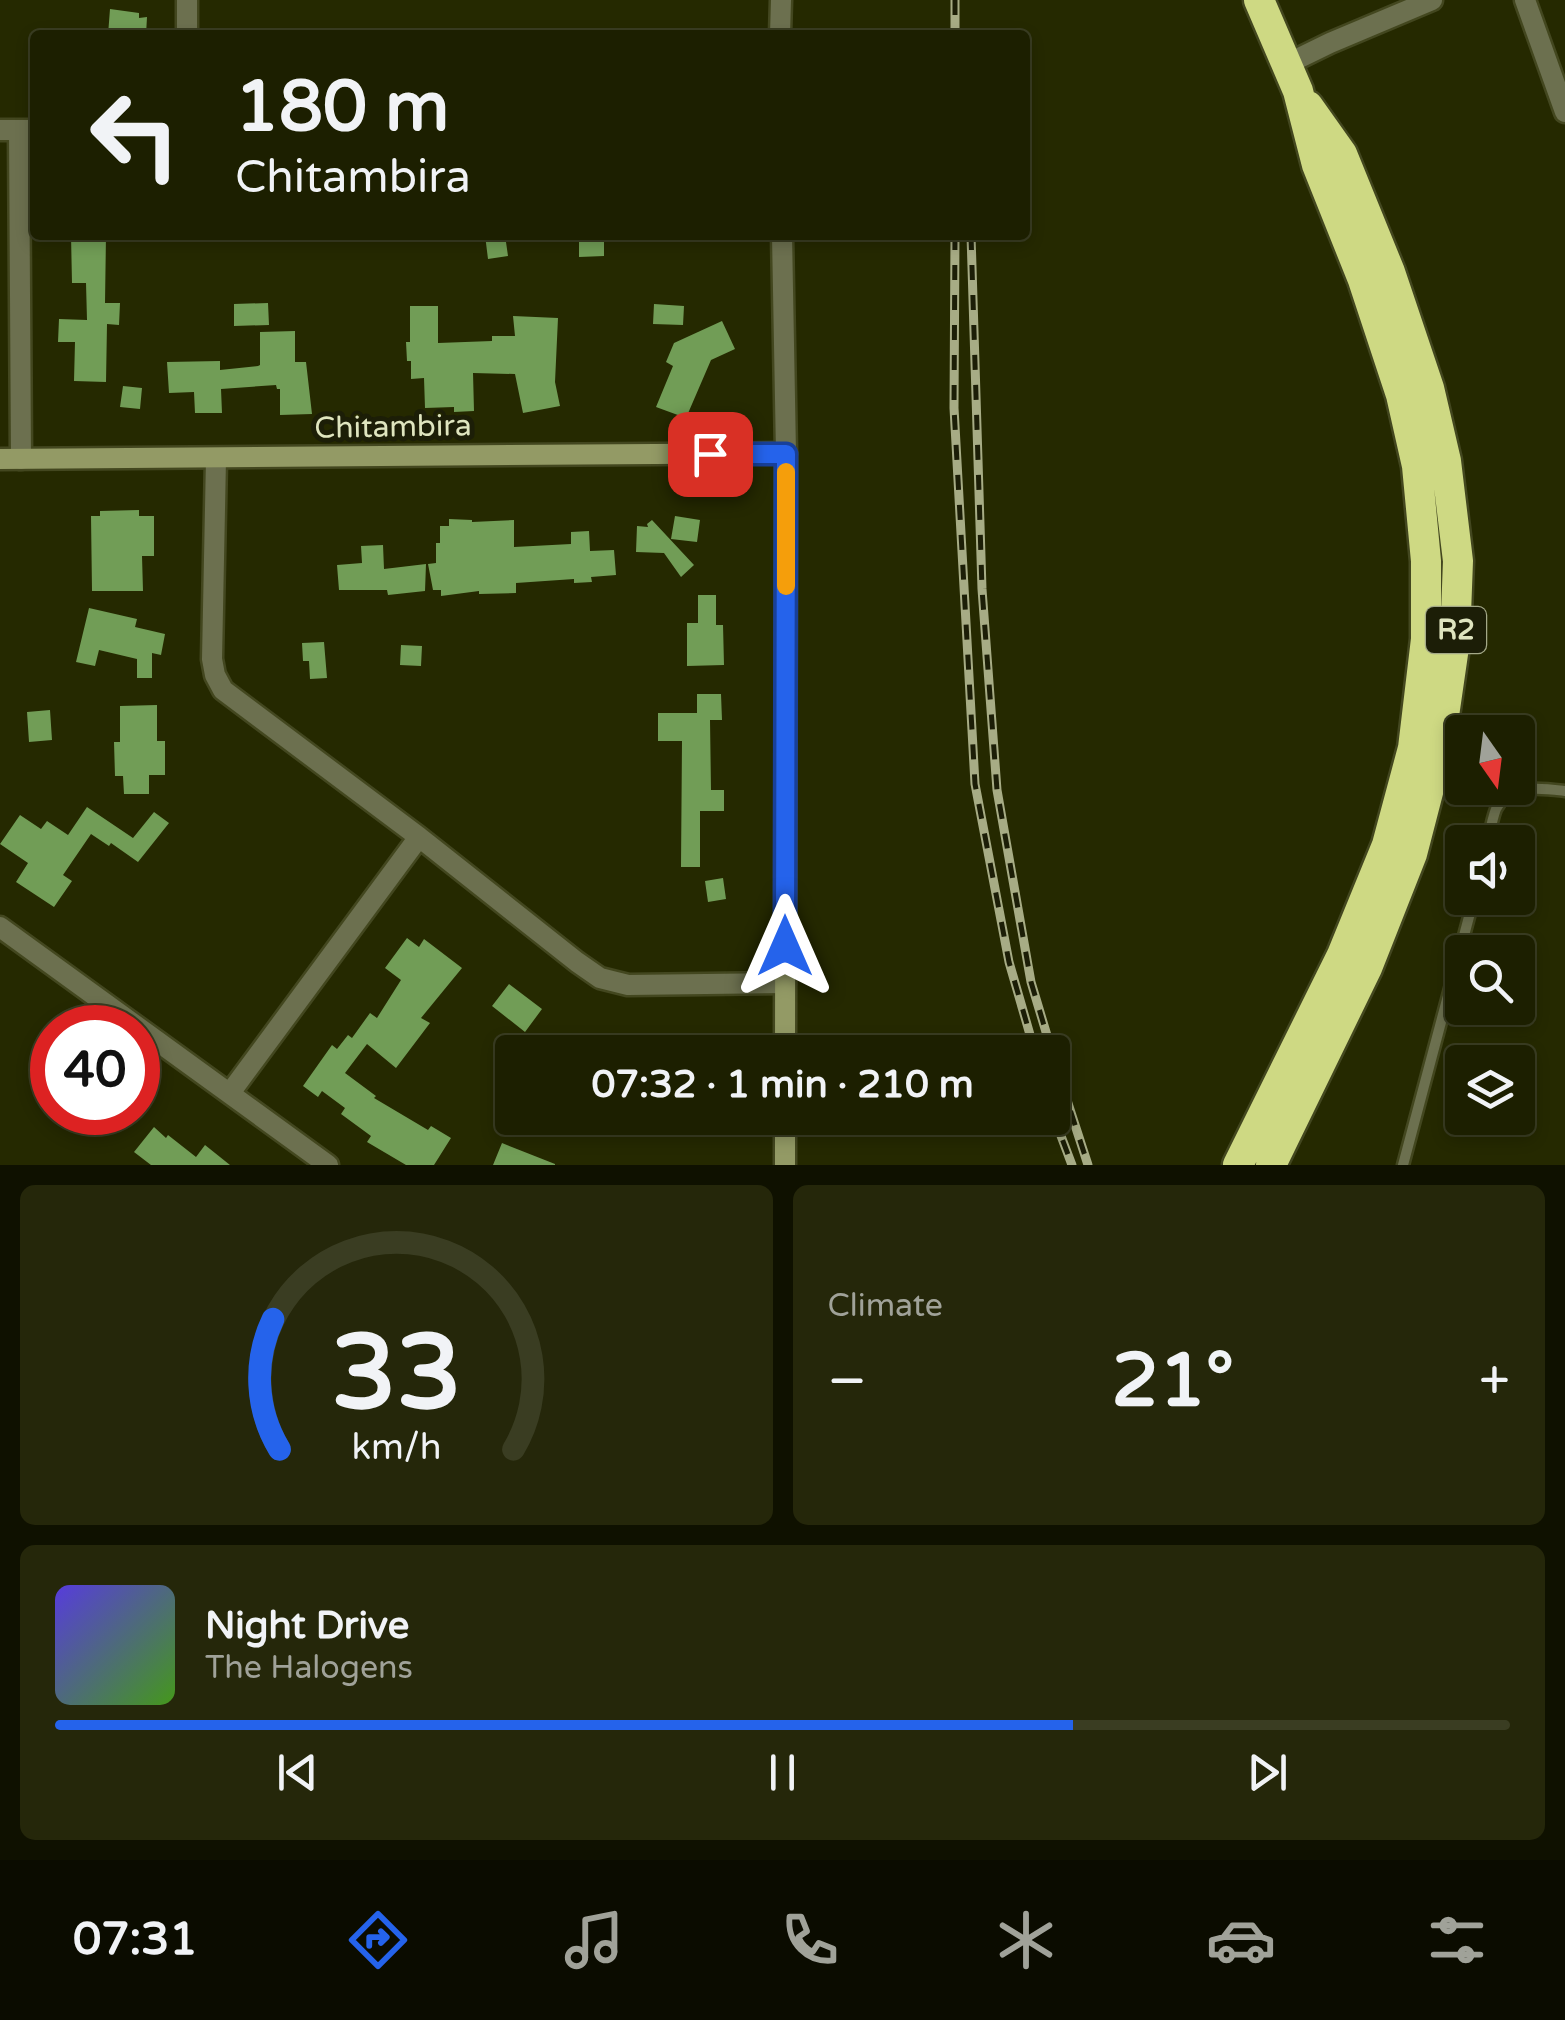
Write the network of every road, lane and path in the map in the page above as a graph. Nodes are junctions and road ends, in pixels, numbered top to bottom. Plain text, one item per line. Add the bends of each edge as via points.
1 (187, 0) edge
2 (780, 0) edge
3 (1259, 0) edge
4 (1432, 0) edge
5 (1525, 0) edge
6 (187, 30) edge
7 (780, 30) edge
8 (1292, 78) junction
9 (1565, 112) edge
10 (18, 130) edge
11 (782, 240) edge
12 (786, 454) junction
13 (216, 458) junction
14 (10, 459) edge
15 (1565, 791) edge
16 (1492, 825) edge
17 (419, 837) junction
18 (1469, 915) edge
19 (0, 927) edge
20 (785, 983) junction
21 (785, 1035) edge
22 (230, 1093) junction
23 (785, 1135) edge
24 (328, 1165) edge
25 (785, 1165) edge
26 (1238, 1165) edge
27 (1271, 1165) edge
28 (1403, 1165) edge

1 - 6 street
2 - 7 street
3 - 8 highway, R2
4 - 8 street via 1330,43
5 - 9 street
8 - 26 highway, R2 via 1316,166 1363,280 1405,412 1426,560 1426,639 1413,748 1387,846 1342,956
8 - 27 highway, R2 via 1342,154 1390,272 1446,461 1458,561 1439,750 1412,854 1367,968
10 - 14 street
11 - 12 street
12 - 13 street, Chitambira
12 - 20 street
13 - 14 street, Chitambira
13 - 17 street via 212,658 223,690
15 - 16 lane via 1511,792
17 - 20 street via 600,978 628,985
17 - 22 street
18 - 28 lane
19 - 22 street
20 - 21 street
22 - 24 street
23 - 25 street

